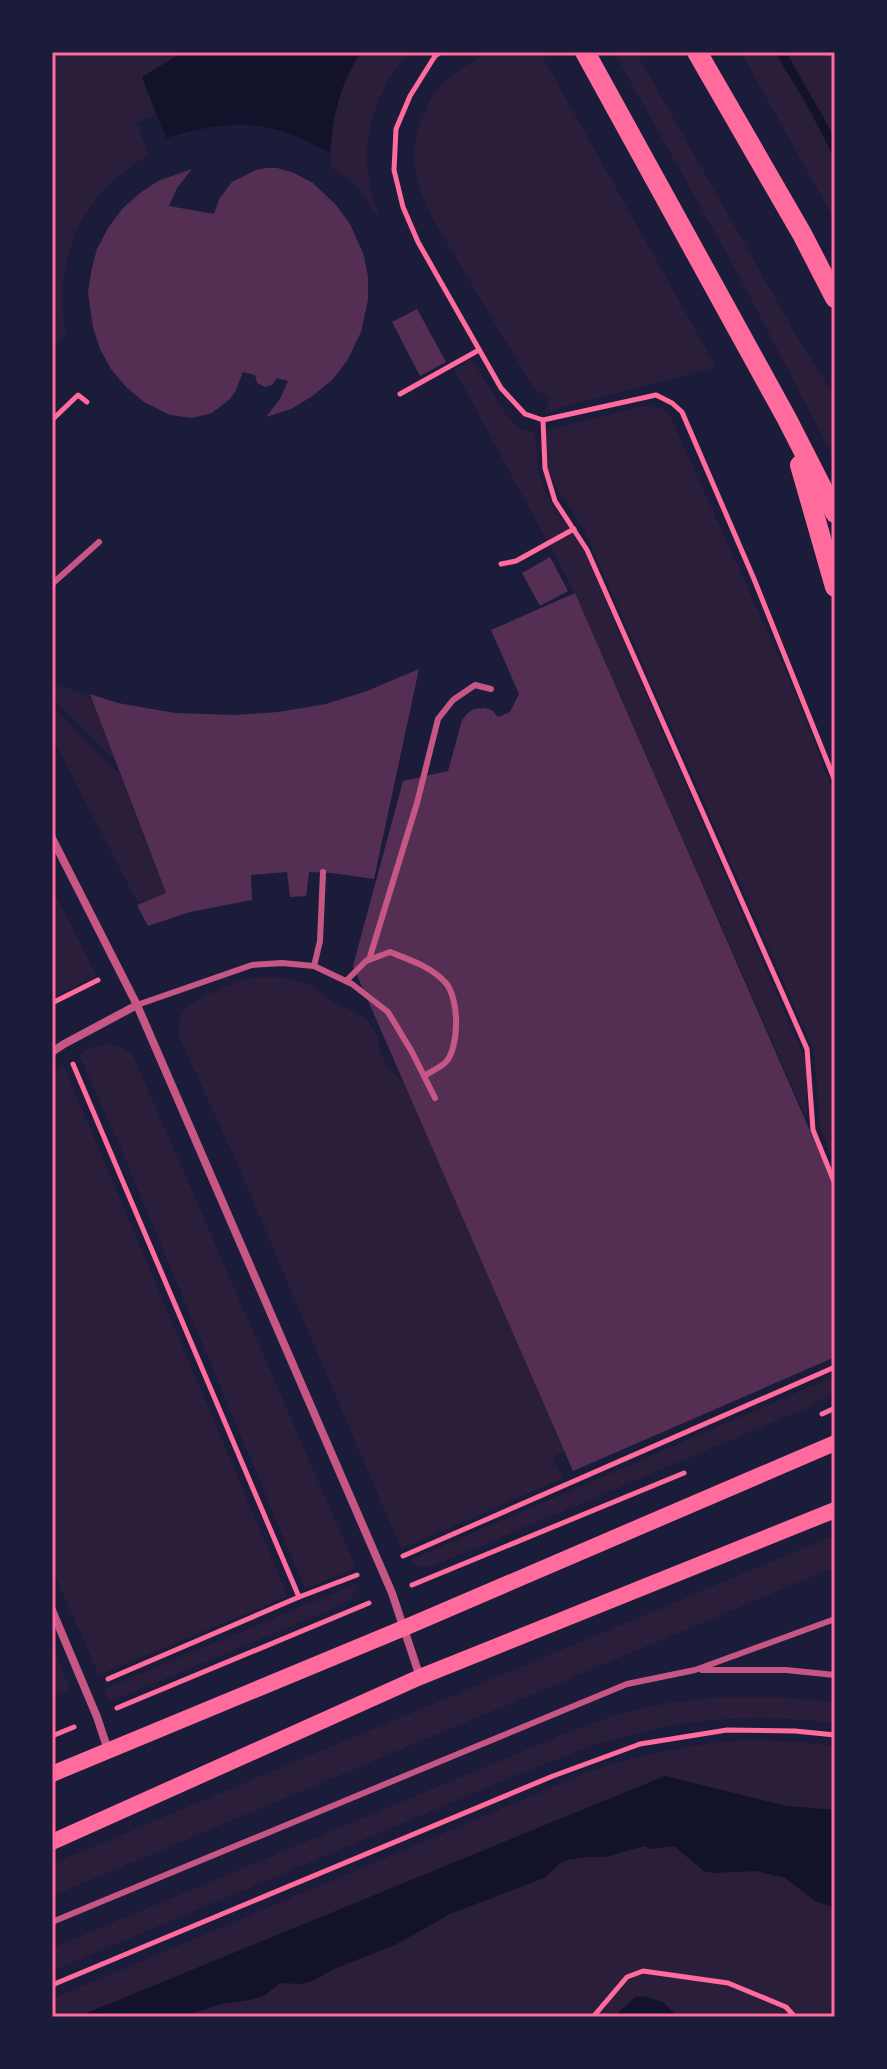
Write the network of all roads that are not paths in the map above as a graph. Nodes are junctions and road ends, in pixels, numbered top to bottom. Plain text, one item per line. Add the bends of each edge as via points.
1 (585, 52) edge
2 (697, 52) edge
3 (835, 298) edge
4 (787, 419) junction
5 (835, 513) edge
6 (99, 542) dead end
7 (52, 584) edge
8 (835, 587) edge
9 (491, 689) dead end
10 (52, 838) edge
11 (323, 872) dead end
12 (369, 960) junction
13 (314, 966) junction
14 (346, 981) junction
15 (137, 1005) junction
16 (52, 1052) edge
17 (424, 1076) junction
18 (435, 1098) dead end
19 (835, 1443) edge
20 (835, 1510) edge
21 (52, 1610) edge
22 (835, 1619) edge
23 (404, 1628) junction
24 (695, 1670) junction
25 (835, 1675) edge
26 (420, 1677) junction
27 (108, 1750) junction
28 (52, 1774) edge
29 (52, 1842) edge
30 (52, 1922) edge

1 - 4 main road
2 - 3 main road
4 - 5 main road
4 - 8 main road
6 - 7 lane
9 - 12 lane via 475,685 438,719
10 - 15 street
11 - 13 lane
12 - 14 lane
12 - 17 lane via 390,952 423,964 448,984 456,1008 456,1037 446,1062
13 - 14 lane
13 - 15 lane via 252,965
14 - 17 lane via 388,1012
15 - 16 street
15 - 23 street
17 - 18 lane
19 - 23 main road
20 - 26 main road
21 - 27 street
22 - 24 lane
23 - 26 street
23 - 27 main road
24 - 25 lane
24 - 30 lane via 627,1684
26 - 29 main road
27 - 28 main road

